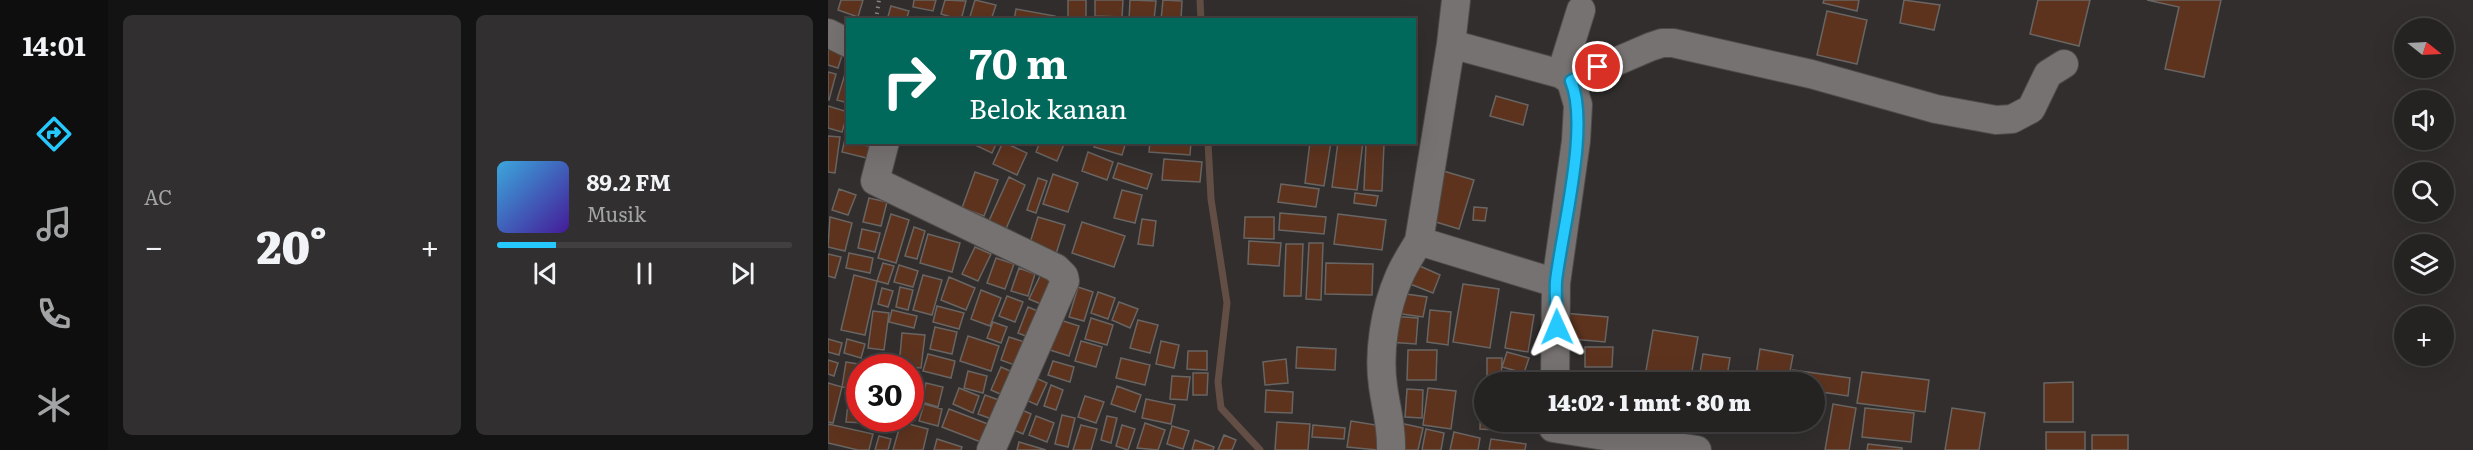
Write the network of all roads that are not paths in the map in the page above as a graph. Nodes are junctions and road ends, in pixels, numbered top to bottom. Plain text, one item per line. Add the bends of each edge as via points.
1 (1456, 0) edge
2 (1581, 10) dead end
3 (828, 33) edge
4 (846, 42) edge
5 (1451, 44) junction
6 (2064, 64) dead end
7 (1566, 78) junction
8 (884, 144) edge
9 (1419, 241) junction
10 (1556, 283) junction
11 (1555, 372) edge
12 (1553, 433) edge
13 (991, 450) edge
14 (1391, 450) edge
15 (1697, 450) edge

1 - 5 street
2 - 7 street
3 - 4 street
5 - 7 street
5 - 9 street
6 - 7 street via 2048,74 2031,109 2012,119 1996,120 1936,109 1811,74 1673,43 1662,43
7 - 10 street via 1578,105
8 - 13 street via 875,181 1056,268 1065,276
9 - 10 street
9 - 14 street via 1399,276 1389,304 1382,346 1382,384 1392,432
10 - 11 street
12 - 15 street

